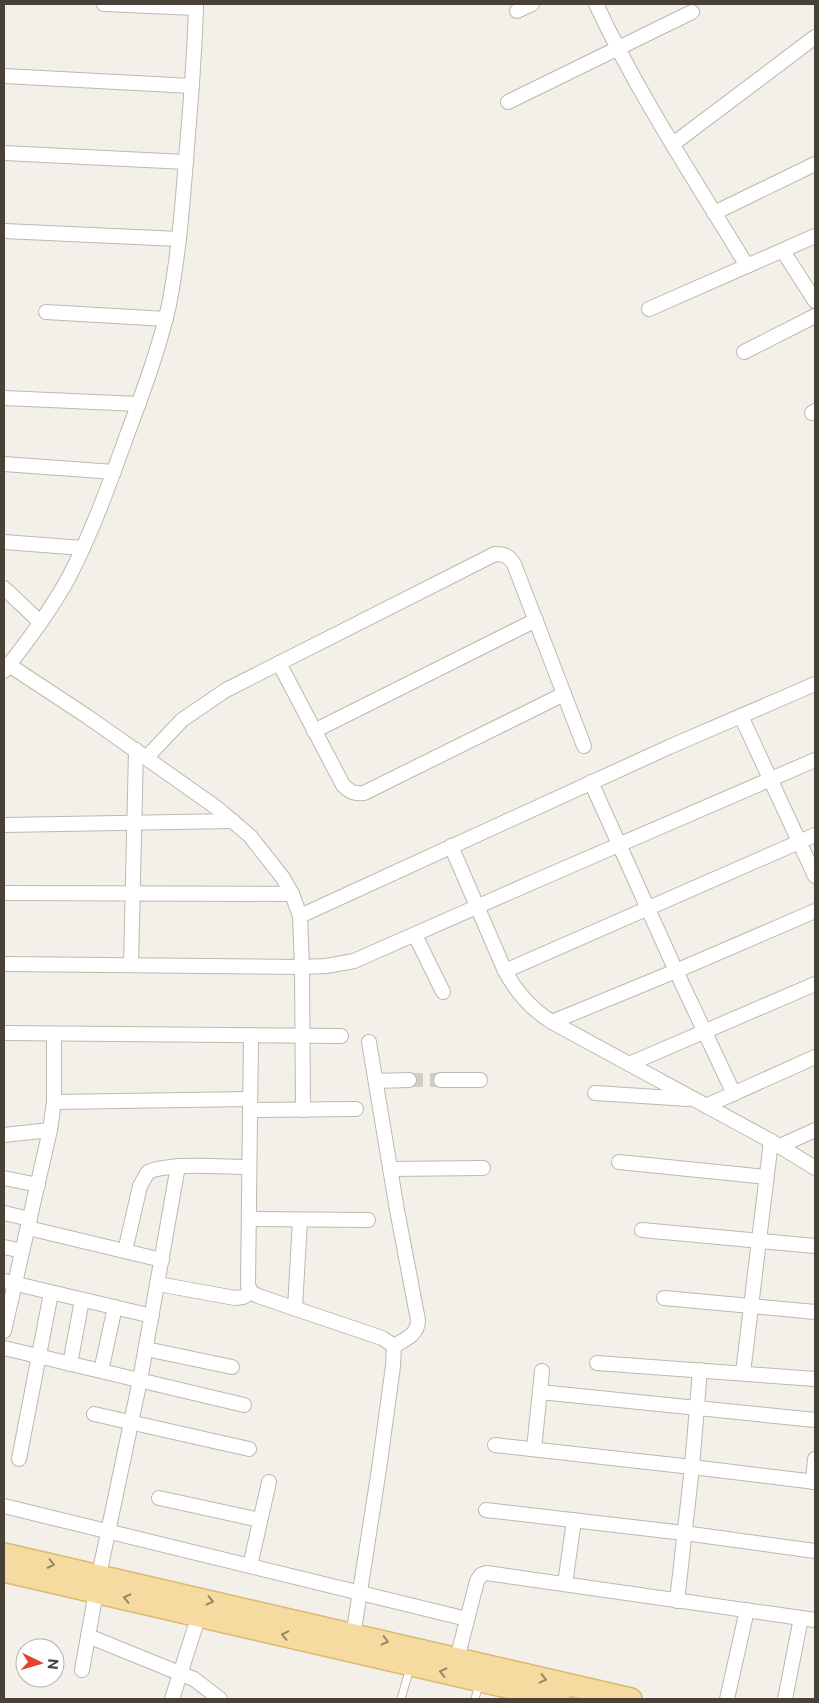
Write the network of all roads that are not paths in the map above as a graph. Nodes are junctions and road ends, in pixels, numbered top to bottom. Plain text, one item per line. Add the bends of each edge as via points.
1 (104, 4) edge
2 (532, 4) edge
3 (596, 4) edge
4 (196, 6) edge
5 (517, 11) dead end
6 (692, 12) dead end
7 (815, 38) edge
8 (617, 48) junction
9 (4, 76) edge
10 (192, 86) junction
11 (508, 102) dead end
12 (673, 144) junction
13 (4, 154) edge
14 (186, 162) junction
15 (815, 164) edge
16 (714, 212) junction
17 (4, 232) edge
18 (815, 236) edge
19 (179, 240) junction
20 (783, 250) junction
21 (747, 266) junction
22 (815, 301) edge
23 (650, 309) dead end
24 (46, 312) dead end
25 (815, 316) edge
26 (166, 319) junction
27 (744, 352) dead end
28 (4, 398) edge
29 (139, 404) junction
30 (4, 464) edge
31 (114, 472) junction
32 (4, 542) edge
33 (83, 548) junction
34 (4, 588) edge
35 (536, 620) junction
36 (40, 622) junction
37 (279, 664) junction
38 (6, 668) edge
39 (815, 684) edge
40 (564, 694) junction
41 (741, 716) junction
42 (314, 731) junction
43 (584, 746) dead end
44 (141, 754) junction
45 (815, 760) edge
46 (770, 780) junction
47 (591, 782) junction
48 (233, 821) junction
49 (133, 824) junction
50 (4, 825) edge
51 (815, 835) edge
52 (800, 842) junction
53 (619, 845) junction
54 (451, 846) junction
55 (815, 876) edge
56 (4, 893) edge
57 (132, 894) junction
58 (292, 894) junction
59 (477, 908) junction
60 (647, 908) junction
61 (815, 910) edge
62 (300, 916) junction
63 (415, 935) junction
64 (4, 964) edge
65 (131, 965) junction
66 (302, 967) junction
67 (505, 971) junction
68 (676, 971) junction
69 (815, 984) edge
70 (443, 992) dead end
71 (552, 1022) junction
72 (703, 1031) junction
73 (4, 1033) edge
74 (54, 1034) junction
75 (252, 1035) junction
76 (301, 1035) junction
77 (341, 1036) dead end
78 (369, 1042) dead end
79 (815, 1057) edge
80 (628, 1064) junction
81 (409, 1080) tunnel mouth
82 (441, 1080) tunnel mouth
83 (480, 1080) dead end
84 (376, 1081) junction
85 (594, 1093) dead end
86 (734, 1094) junction
87 (54, 1102) junction
88 (700, 1103) junction
89 (250, 1105) junction
90 (356, 1109) dead end
91 (303, 1110) junction
92 (50, 1130) junction
93 (815, 1130) edge
94 (4, 1135) edge
95 (775, 1144) junction
96 (619, 1162) dead end
97 (178, 1166) junction
98 (249, 1167) junction
99 (483, 1168) dead end
100 (815, 1168) edge
101 (390, 1169) junction
102 (766, 1177) junction
103 (4, 1178) edge
104 (38, 1185) junction
105 (4, 1213) edge
106 (249, 1219) junction
107 (300, 1220) junction
108 (368, 1220) dead end
109 (29, 1223) junction
110 (642, 1230) dead end
111 (758, 1240) junction
112 (815, 1246) edge
113 (4, 1247) edge
114 (22, 1251) junction
115 (125, 1251) junction
116 (162, 1260) junction
117 (9, 1282) edge
118 (158, 1284) junction
119 (252, 1292) junction
120 (51, 1293) junction
121 (664, 1298) dead end
122 (82, 1300) junction
123 (751, 1306) junction
124 (115, 1307) junction
125 (295, 1308) junction
126 (815, 1312) edge
127 (5, 1316) edge
128 (152, 1316) junction
129 (4, 1331) edge
130 (394, 1346) junction
131 (4, 1348) edge
132 (146, 1349) junction
133 (39, 1356) junction
134 (597, 1363) dead end
135 (70, 1364) junction
136 (232, 1367) dead end
137 (700, 1370) junction
138 (100, 1371) junction
139 (542, 1372) dead end
140 (743, 1373) junction
141 (815, 1379) edge
142 (140, 1380) junction
143 (540, 1392) junction
144 (244, 1405) dead end
145 (697, 1408) junction
146 (94, 1414) dead end
147 (815, 1420) edge
148 (132, 1422) junction
149 (495, 1445) dead end
150 (249, 1449) dead end
151 (534, 1449) junction
152 (19, 1459) dead end
153 (815, 1459) edge
154 (692, 1467) junction
155 (269, 1482) dead end
156 (814, 1482) edge
157 (159, 1498) dead end
158 (4, 1506) edge
159 (486, 1510) dead end
160 (260, 1520) junction
161 (574, 1520) junction
162 (108, 1531) junction
163 (684, 1533) junction
164 (815, 1551) edge
165 (4, 1554) edge
166 (250, 1566) junction
167 (4, 1571) edge
168 (98, 1583) junction
169 (565, 1584) junction
170 (359, 1593) junction
171 (677, 1601) junction
172 (747, 1610) junction
173 (199, 1615) junction
174 (467, 1619) junction
175 (808, 1619) edge
176 (88, 1636) junction
177 (352, 1642) junction
178 (457, 1659) junction
179 (411, 1665) junction
180 (82, 1670) dead end
181 (180, 1673) junction
182 (477, 1690) edge
183 (566, 1695) edge
184 (172, 1699) edge
185 (220, 1699) edge
186 (401, 1699) edge
187 (631, 1699) edge
188 (727, 1699) edge
189 (785, 1699) edge

1 - 4 street
2 - 5 street
3 - 8 street
4 - 10 street
6 - 8 street
7 - 12 street
8 - 11 street
8 - 12 street
9 - 10 street
10 - 14 street
12 - 16 street
13 - 14 street
14 - 19 street
15 - 16 street
16 - 21 street
17 - 19 street
18 - 20 street
19 - 26 street
20 - 21 street
20 - 22 street
21 - 23 street
24 - 26 street
25 - 27 street
26 - 29 street
28 - 29 street
29 - 31 street
30 - 31 street
31 - 33 street
32 - 33 street
33 - 36 street via 56,600
34 - 36 street
35 - 37 street via 514,564 503,554 496,554
35 - 40 street
35 - 42 street
36 - 38 street
37 - 42 street
37 - 44 street via 192,711 162,740
38 - 44 street
39 - 41 street
40 - 42 street via 364,793 355,794 343,785
40 - 43 street
41 - 46 street
41 - 47 street
44 - 48 street
44 - 49 street
45 - 46 street
46 - 52 street
46 - 53 street
47 - 53 street
47 - 54 street
48 - 49 street
48 - 58 street via 269,859
49 - 50 street
49 - 57 street
51 - 52 street
52 - 55 street
52 - 60 street
53 - 59 street
53 - 60 street
54 - 59 street
54 - 62 street
56 - 57 street
57 - 58 street
57 - 65 street
58 - 62 street
59 - 63 street
59 - 67 street
60 - 67 street
60 - 68 street
61 - 68 street
62 - 66 street
63 - 66 street via 354,961
63 - 70 street
64 - 65 street
65 - 66 street
66 - 76 street
67 - 71 street via 525,1001
68 - 71 street
68 - 72 street
69 - 72 street
71 - 80 street
72 - 80 street
72 - 86 street
73 - 74 street
74 - 75 street
74 - 87 street
75 - 76 street
75 - 89 street
76 - 77 street
76 - 91 street
78 - 84 street
79 - 86 street
80 - 88 street
81 - 84 street
82 - 83 street
84 - 101 street
85 - 88 street
86 - 88 street
87 - 89 street
87 - 92 street
88 - 95 street
89 - 91 street
89 - 98 street
90 - 91 street
92 - 94 street
92 - 104 street
93 - 95 street
95 - 100 street
95 - 102 street
96 - 102 street
97 - 98 street
97 - 115 street via 155,1168 144,1178
97 - 116 street
98 - 106 street
99 - 101 street
101 - 130 street via 418,1320 415,1333
102 - 111 street
103 - 104 street
104 - 109 street
105 - 109 street
106 - 107 street
106 - 119 street via 248,1285
107 - 108 street
107 - 125 street
109 - 114 street
109 - 115 street
110 - 111 street
111 - 112 street
111 - 123 street
113 - 114 street
114 - 117 street
115 - 116 street
116 - 118 street
117 - 120 street
117 - 127 street
118 - 119 street via 235,1298
118 - 128 street
119 - 125 street
120 - 122 street
120 - 133 street
121 - 123 street
122 - 124 street
122 - 135 street
123 - 126 street
123 - 140 street
124 - 128 street
124 - 138 street
125 - 130 street via 382,1338
127 - 129 street
128 - 132 street
130 - 170 street
131 - 133 street
132 - 136 street
132 - 142 street
133 - 135 street
133 - 152 street
134 - 137 street
135 - 138 street
137 - 140 street
137 - 145 street
138 - 142 street
139 - 143 street
140 - 141 street
142 - 144 street
142 - 148 street
143 - 145 street
143 - 151 street
145 - 147 street
145 - 154 street
146 - 148 street
148 - 150 street
148 - 162 street
149 - 151 street
151 - 154 street
153 - 156 street
154 - 156 street
154 - 163 street
155 - 160 street
157 - 160 street
158 - 162 street
159 - 161 street
160 - 166 street
161 - 163 street
161 - 169 street
162 - 166 street
162 - 168 street
163 - 164 street
163 - 171 street
165 -> 168 main road
166 - 170 street
167 - 168 main road
173 -> 168 main road
168 - 176 street
168 -> 177 main road
169 - 171 street
169 - 174 street via 481,1575
170 - 174 street
170 - 177 street
171 - 172 street
172 - 175 street
172 - 188 street
177 -> 173 main road
173 - 181 street
174 - 178 street
175 - 189 street
176 - 180 street
176 - 181 street
177 -> 178 main road
177 - 179 main road
178 -> 183 main road
182 -> 179 main road
179 - 186 lane
181 - 184 street
181 - 185 street via 194,1679
182 - 183 main road
183 - 187 main road

